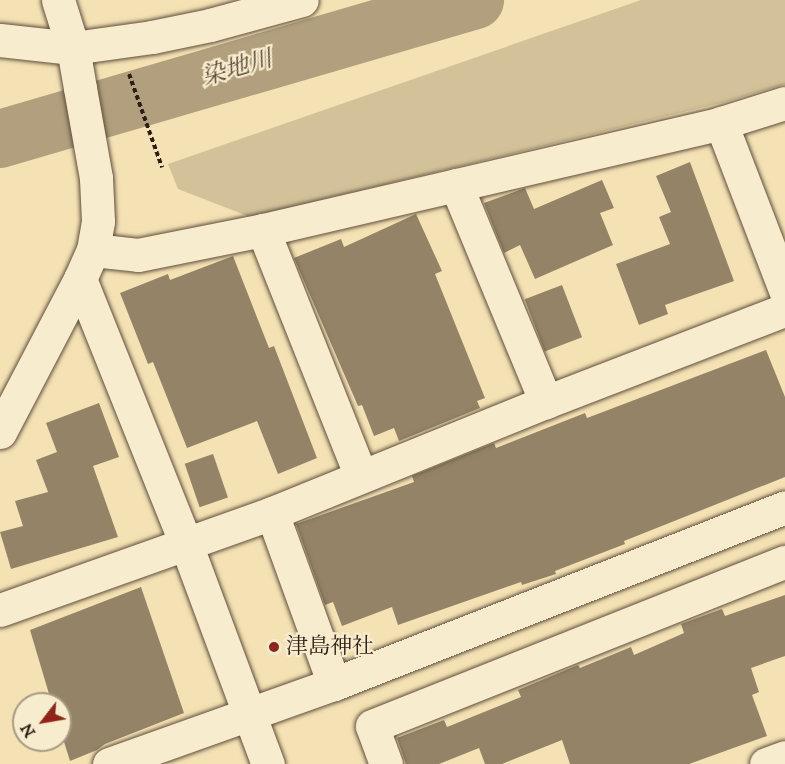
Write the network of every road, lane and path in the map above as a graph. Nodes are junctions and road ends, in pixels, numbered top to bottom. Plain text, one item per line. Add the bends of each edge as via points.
1 (58, 0) edge
2 (302, 0) edge
3 (0, 40) edge
4 (73, 48) junction
5 (128, 70) dead end
6 (785, 103) edge
7 (721, 123) junction
8 (162, 167) dead end
9 (456, 186) junction
10 (263, 230) junction
11 (93, 250) junction
12 (80, 279) junction
13 (785, 290) edge
14 (785, 310) edge
15 (546, 402) junction
16 (0, 432) edge
17 (361, 476) junction
18 (785, 507) edge
19 (272, 513) junction
20 (186, 544) junction
21 (785, 562) edge
22 (0, 610) edge
23 (334, 684) junction
24 (248, 714) junction
25 (785, 757) edge
26 (109, 764) edge
27 (268, 764) edge
28 (386, 764) edge
29 (766, 764) edge

1 - 4 street
2 - 4 street via 210,25
3 - 4 street
4 - 11 street via 96,178 98,221
5 - 8 path
6 - 7 street
7 - 9 street
7 - 13 street
9 - 10 street
9 - 15 street
10 - 11 street via 138,255
10 - 17 street
11 - 12 street
12 - 16 street
12 - 20 street
14 - 15 street
15 - 17 street
17 - 19 street
18 - 23 street
19 - 20 street
19 - 23 street
20 - 22 street
20 - 24 street
21 - 28 street via 372,726
23 - 24 street
24 - 26 street
24 - 27 street
25 - 29 street

